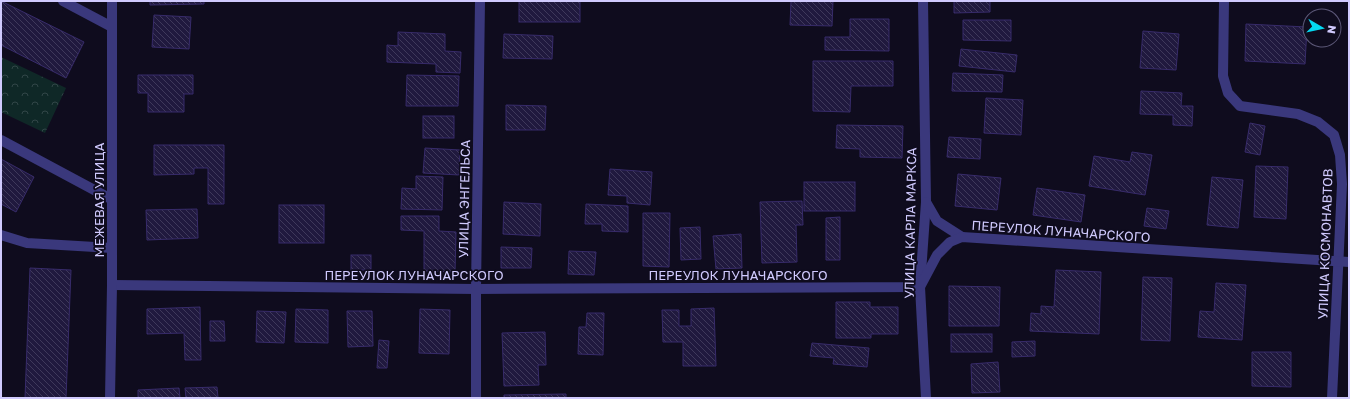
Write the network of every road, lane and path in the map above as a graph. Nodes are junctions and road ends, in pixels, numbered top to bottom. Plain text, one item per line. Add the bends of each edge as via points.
1 (63, 1) edge
2 (112, 1) edge
3 (480, 1) edge
4 (923, 1) edge
5 (1224, 1) edge
6 (112, 27) junction
7 (1, 140) edge
8 (111, 200) junction
9 (926, 202) junction
10 (1, 235) edge
11 (962, 237) junction
12 (112, 248) junction
13 (1338, 262) junction
14 (1349, 262) edge
15 (112, 285) junction
16 (920, 287) junction
17 (476, 289) junction
18 (110, 398) edge
19 (476, 398) edge
20 (926, 398) edge
21 (1332, 398) edge

1 - 6 street
2 - 6 street, МЕЖЕВАЯ УЛИЦА
3 - 17 street, УЛИЦА ЭНГЕЛЬСА
4 - 9 street, УЛИЦА КАРЛА МАРКСА
5 - 13 street, УЛИЦА КОСМОНАВТОВ via 1223,76 1228,93 1240,106 1298,114 1318,122 1334,135 1340,155 1342,184
6 - 8 street, МЕЖЕВАЯ УЛИЦА
7 - 8 street
8 - 12 street, МЕЖЕВАЯ УЛИЦА
9 - 11 street via 937,221
9 - 16 street, УЛИЦА КАРЛА МАРКСА
10 - 12 street via 27,243
11 - 13 street, ПЕРЕУЛОК ЛУНАЧАРСКОГО
11 - 16 street, ПЕРЕУЛОК ЛУНАЧАРСКОГО via 950,242 937,255
12 - 15 street, МЕЖЕВАЯ УЛИЦА
13 - 14 street, ПЕРЕУЛОК ЛУНАЧАРСКОГО
13 - 21 street, УЛИЦА КОСМОНАВТОВ
15 - 17 street, ПЕРЕУЛОК ЛУНАЧАРСКОГО
15 - 18 street, МЕЖЕВАЯ УЛИЦА
16 - 17 street, ПЕРЕУЛОК ЛУНАЧАРСКОГО
16 - 20 street, УЛИЦА КАРЛА МАРКСА
17 - 19 street, УЛИЦА ЭНГЕЛЬСА

